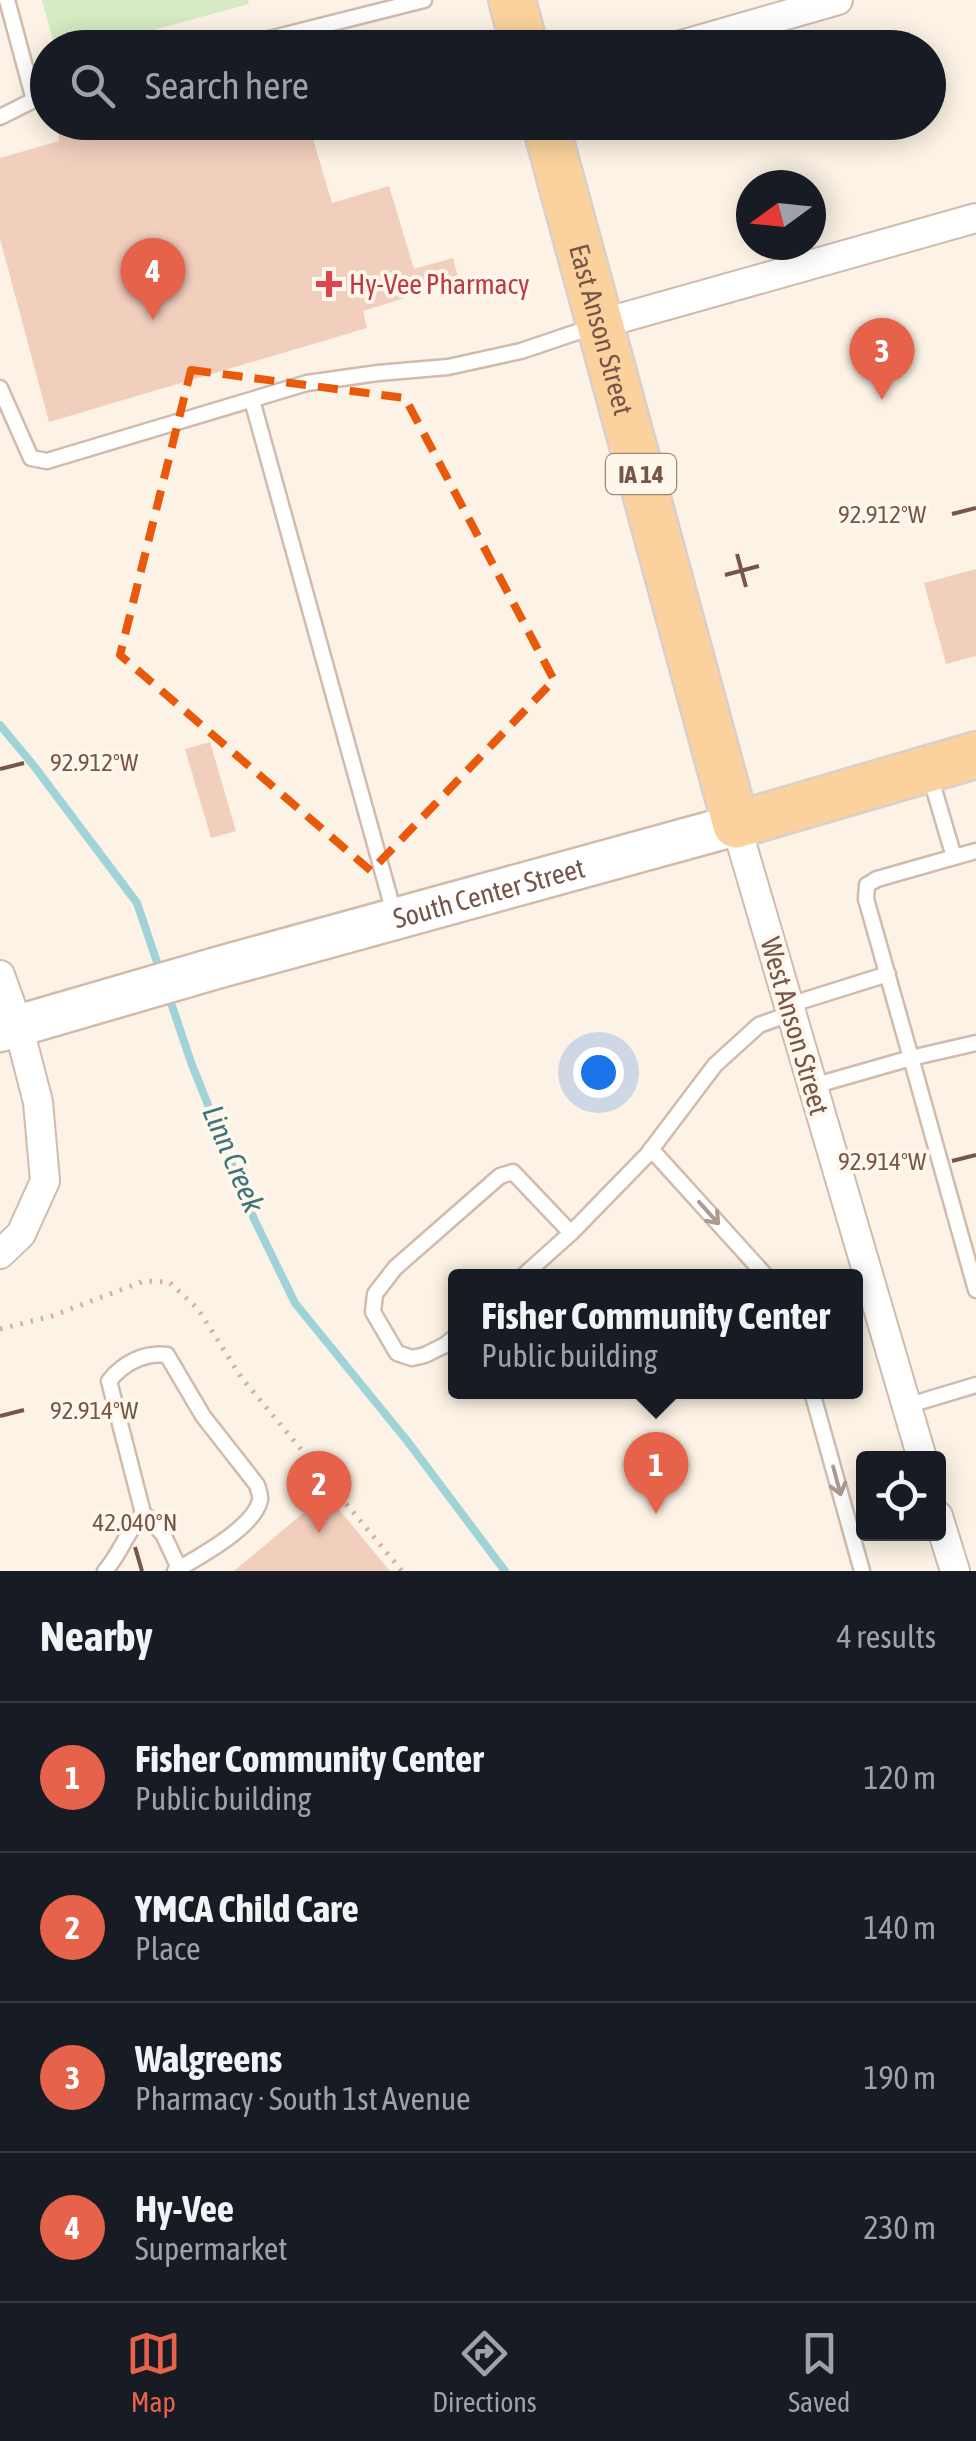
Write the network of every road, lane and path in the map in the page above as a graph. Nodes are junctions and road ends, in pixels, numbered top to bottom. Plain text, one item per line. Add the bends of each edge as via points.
1 (7, 0) edge
2 (422, 0) edge
3 (512, 0) edge
4 (838, 0) edge
5 (304, 30) edge
6 (520, 30) edge
7 (733, 30) edge
8 (30, 68) edge
9 (30, 102) edge
10 (0, 117) edge
11 (550, 140) edge
12 (976, 218) edge
13 (600, 324) junction
14 (0, 388) edge
15 (252, 400) junction
16 (976, 755) edge
17 (928, 769) junction
18 (736, 825) junction
19 (976, 851) edge
20 (954, 857) junction
21 (396, 919) junction
22 (888, 974) junction
23 (0, 975) edge
24 (790, 1008) junction
25 (25, 1024) edge
26 (976, 1043) edge
27 (912, 1058) junction
28 (813, 1086) junction
29 (652, 1149) junction
30 (571, 1232) junction
31 (0, 1254) edge
32 (530, 1269) edge
33 (760, 1269) edge
34 (858, 1269) edge
35 (976, 1290) edge
36 (865, 1297) edge
37 (0, 1328) edge
38 (448, 1344) edge
39 (976, 1385) edge
40 (814, 1399) edge
41 (906, 1406) junction
42 (920, 1451) edge
43 (143, 1512) junction
44 (945, 1541) edge
45 (177, 1570) edge
46 (105, 1571) edge
47 (402, 1571) edge
48 (862, 1571) edge
49 (954, 1571) edge

1 - 8 lane
2 - 5 lane
3 - 6 main road
4 - 7 street
9 - 10 lane
11 - 13 main road, East Anson Street / IA 14
12 - 13 street
13 - 15 lane via 522,351 307,384
13 - 18 main road, East Anson Street / IA 14
14 - 15 lane via 31,458 47,461
15 - 21 lane
16 - 17 main road, South Center Street
17 - 18 main road, South Center Street
17 - 20 lane
18 - 21 main road, South Center Street
18 - 24 street, West Anson Street
19 - 20 lane
20 - 22 lane via 867,884
21 - 25 main road, South Center Street
22 - 24 lane
22 - 27 lane
23 - 25 street
24 - 28 street, West Anson Street
24 - 29 lane via 759,1024 715,1065
25 - 31 street via 44,1181 22,1234
26 - 27 lane
27 - 28 lane
27 - 35 lane
28 - 34 street, West Anson Street
29 - 30 lane
29 -> 33 lane
30 - 32 lane
30 - 38 lane via 513,1172 500,1176 395,1268 375,1294 372,1312 397,1352 412,1358
36 - 41 street, West Anson Street
37 - 47 path via 144,1281 169,1282 198,1310 241,1377
39 - 41 lane
40 -> 48 lane
41 - 42 street, West Anson Street
43 - 45 lane via 163,1534
43 - 45 lane via 109,1380 128,1362 155,1353 167,1355 261,1498 252,1518
43 - 46 lane
44 - 49 street

